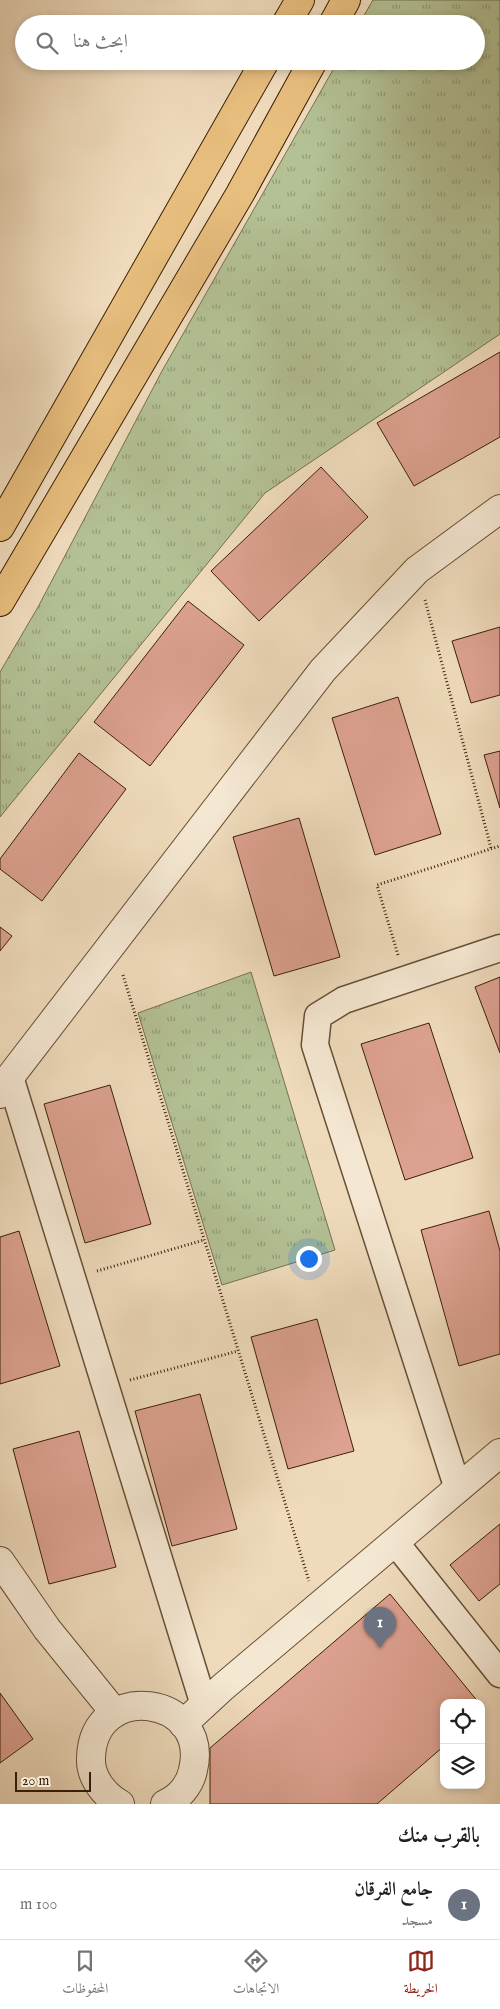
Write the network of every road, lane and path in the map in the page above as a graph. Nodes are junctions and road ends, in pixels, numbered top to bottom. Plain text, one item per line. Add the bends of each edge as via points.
1 (300, 0) edge
2 (346, 0) edge
3 (291, 15) edge
4 (338, 15) edge
5 (260, 70) edge
6 (308, 70) edge
7 (500, 509) edge
8 (0, 527) edge
9 (417, 570) junction
10 (0, 602) edge
11 (500, 846) edge
12 (491, 848) junction
13 (113, 944) junction
14 (500, 948) edge
15 (405, 980) junction
16 (5, 1085) edge
17 (204, 1240) junction
18 (73, 1278) junction
19 (238, 1351) junction
20 (106, 1386) junction
21 (500, 1453) edge
22 (458, 1489) junction
23 (394, 1542) junction
24 (0, 1561) edge
25 (317, 1608) junction
26 (500, 1674) edge
27 (204, 1705) junction
28 (115, 1713) junction
29 (183, 1724) junction
30 (103, 1800) edge
31 (169, 1803) edge

1 - 3 main road
2 - 4 main road
5 - 8 main road
6 - 10 main road via 240,194
7 - 9 street
9 - 12 path
9 - 13 street via 323,670
11 - 12 path
12 - 15 path via 378,885
13 - 16 street
13 - 17 path
14 - 15 street
15 - 22 street via 344,1000 318,1016 315,1045
16 - 18 street
17 - 18 path
17 - 19 path
18 - 20 street
19 - 20 path
19 - 25 path
20 - 27 street
21 - 22 street
22 - 23 street
23 - 25 street
23 - 26 street
24 - 28 street via 47,1629
25 - 27 street
27 - 29 street
28 - 29 street via 133,1706 155,1706 176,1716
28 - 30 street via 97,1732 91,1748 94,1775
29 - 31 street via 192,1739 195,1763 182,1793

